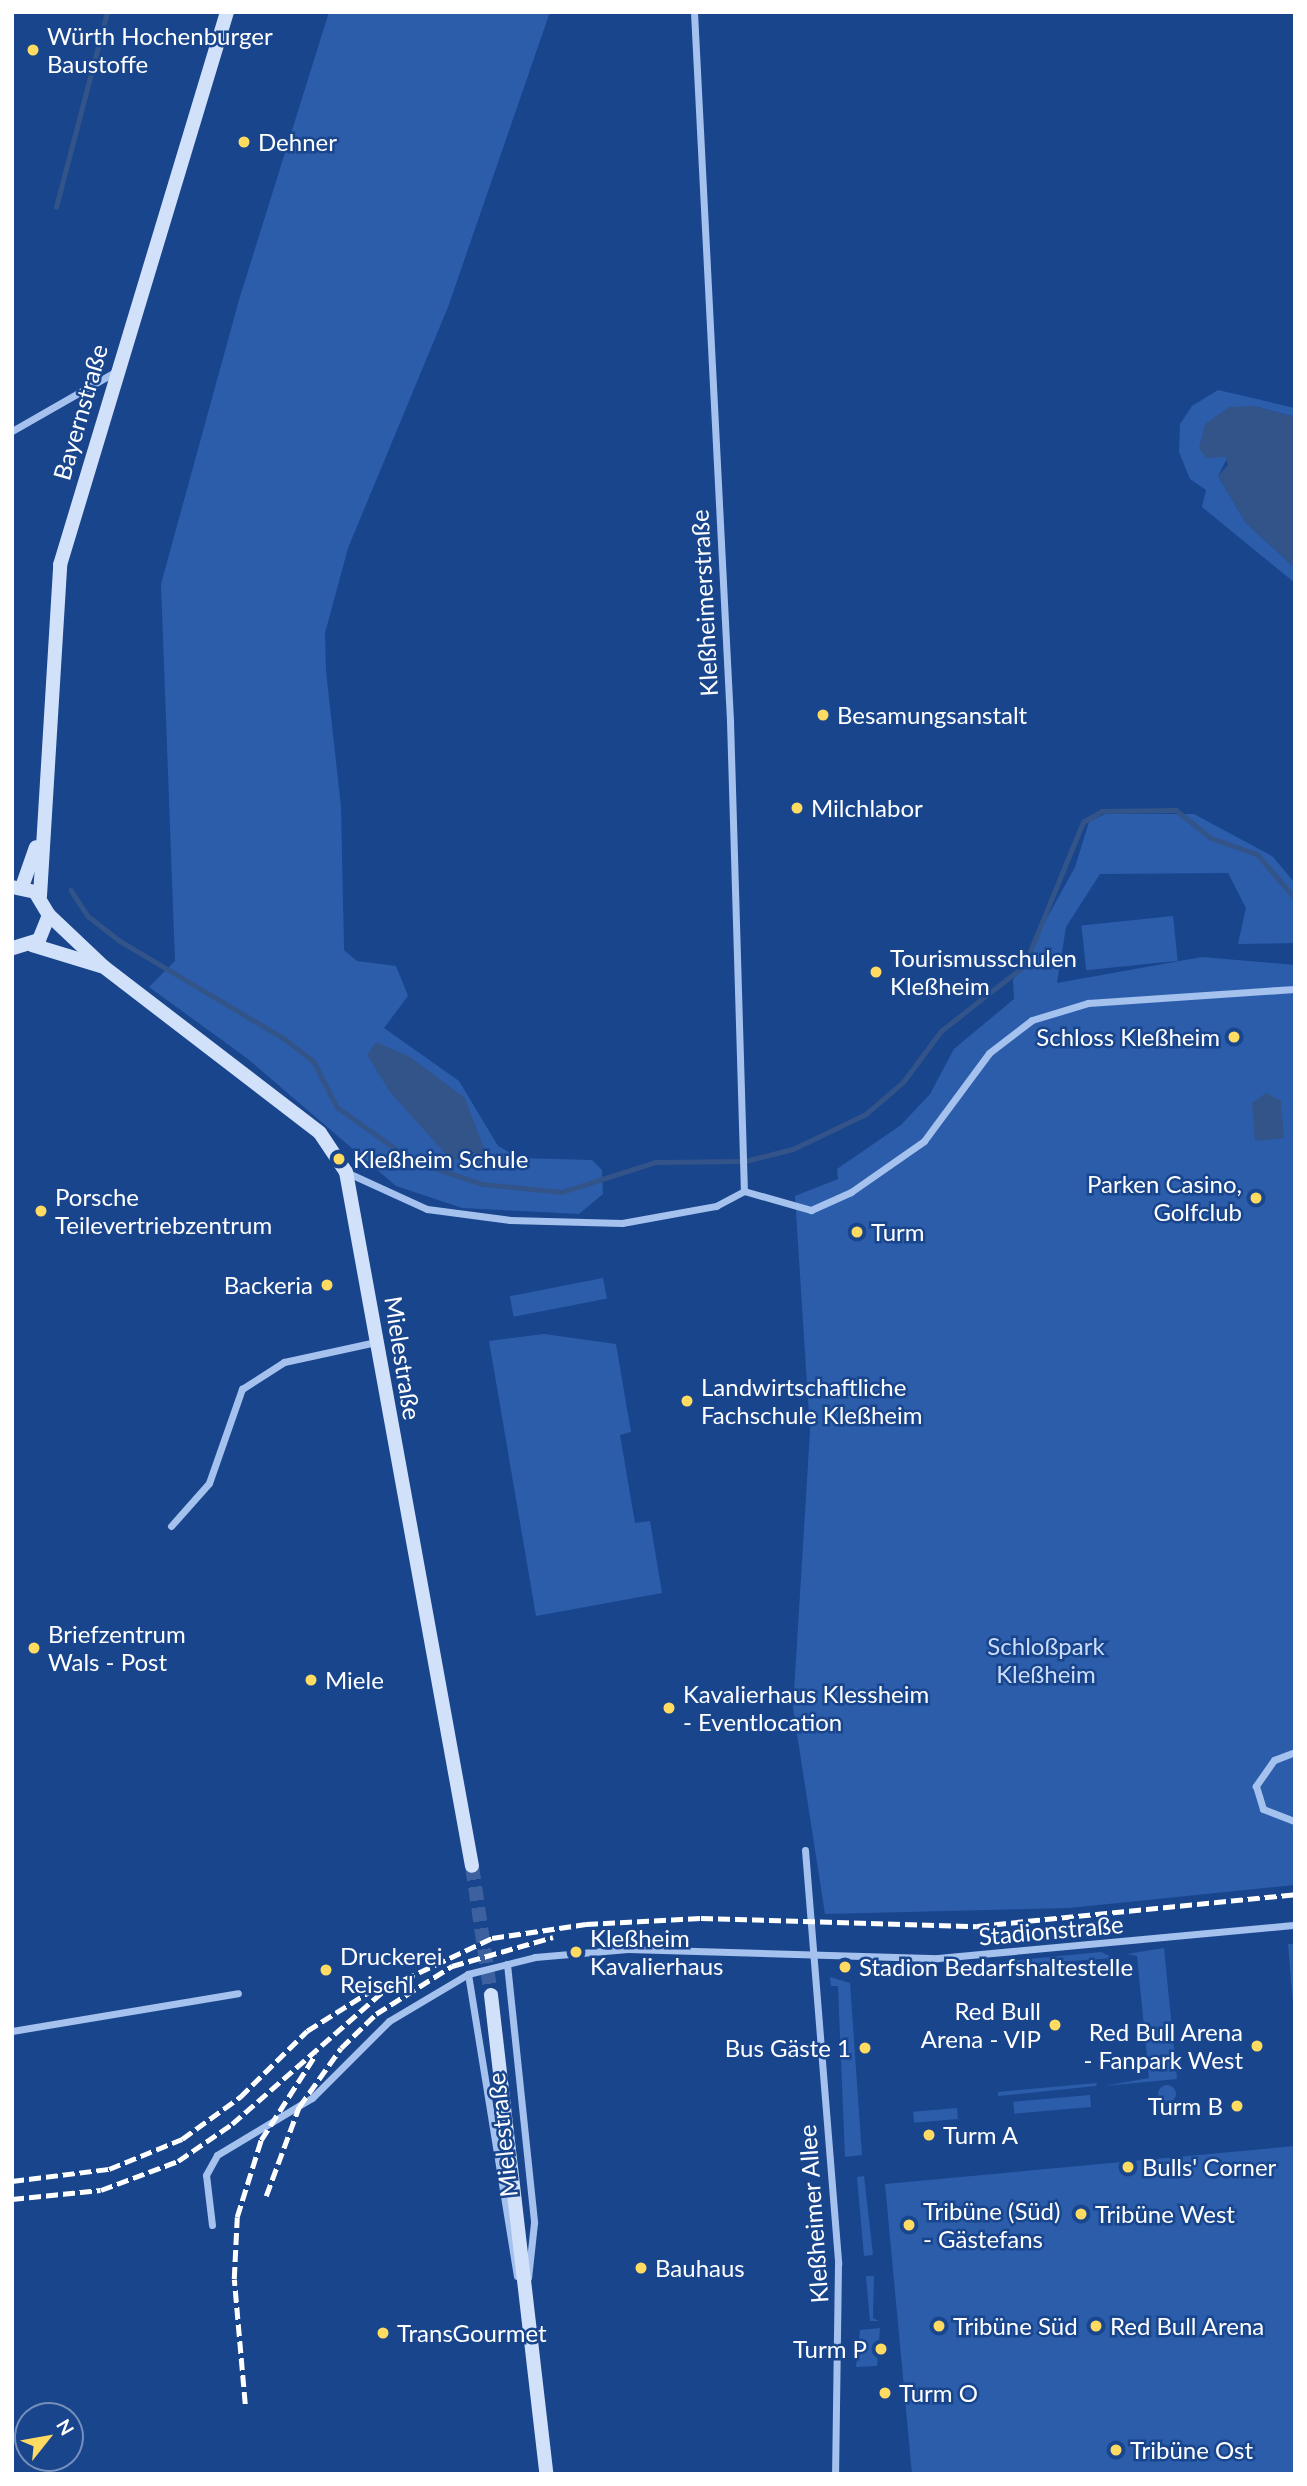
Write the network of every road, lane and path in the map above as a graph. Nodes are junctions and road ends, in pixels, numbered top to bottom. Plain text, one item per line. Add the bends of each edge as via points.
1 (227, 12) edge
2 (694, 12) edge
3 (115, 372) junction
4 (12, 431) edge
5 (39, 836) junction
6 (17, 887) edge
7 (40, 896) junction
8 (49, 915) junction
9 (32, 945) junction
10 (12, 948) edge
11 (104, 967) junction
12 (1295, 989) edge
13 (346, 1172) junction
14 (744, 1191) junction
15 (376, 1342) junction
16 (171, 1526) dead end
17 (1295, 1752) edge
18 (1295, 1821) edge
19 (805, 1850) dead end
20 (472, 1866) tunnel mouth
21 (1295, 1925) edge
22 (811, 1952) junction
23 (506, 1965) junction
24 (468, 1974) junction
25 (238, 1993) dead end
26 (491, 1995) tunnel mouth
27 (12, 2031) edge
28 (212, 2225) dead end
29 (524, 2300) junction
30 (546, 2474) edge
31 (835, 2474) edge

1 - 3 street, Bayernstraße
2 - 14 street, Kleßheimerstraße via 748,1168
3 - 4 street
3 - 5 street, Bayernstraße via 60,565
5 - 6 street, Bayernstraße
5 - 7 street, Bayernstraße
6 - 7 street
7 - 8 street, Mielestraße
8 - 9 street via 45,933
8 - 11 street, Mielestraße
9 - 10 street, Mielestraße
9 - 11 street, Mielestraße
11 - 13 street, Mielestraße via 261,1083 320,1133
12 - 14 street via 1060,1009 1032,1020 989,1053 924,1141 851,1192 811,1210
13 - 14 street via 427,1209 509,1220 622,1223 716,1206
13 - 15 street, Mielestraße
15 - 16 street via 284,1362 242,1389 209,1483
15 - 20 street, Mielestraße
17 - 18 street via 1274,1760 1256,1786 1263,1809
19 - 22 street, Kleßheimer Allee via 815,1922
21 - 22 street, Stadionstraße via 976,1956
22 - 23 street, Stadionstraße via 686,1946 576,1952
22 - 31 street, Kleßheimer Allee via 838,2264
23 - 24 street, Stadionstraße
23 - 29 street, Mielestraße via 534,2222
24 - 28 street, Stadionstraße via 389,2021 312,2098 217,2155 206,2175
24 - 29 street, Mielestraße
25 - 27 street
26 - 29 street, Mielestraße
29 - 30 street, Mielestraße

